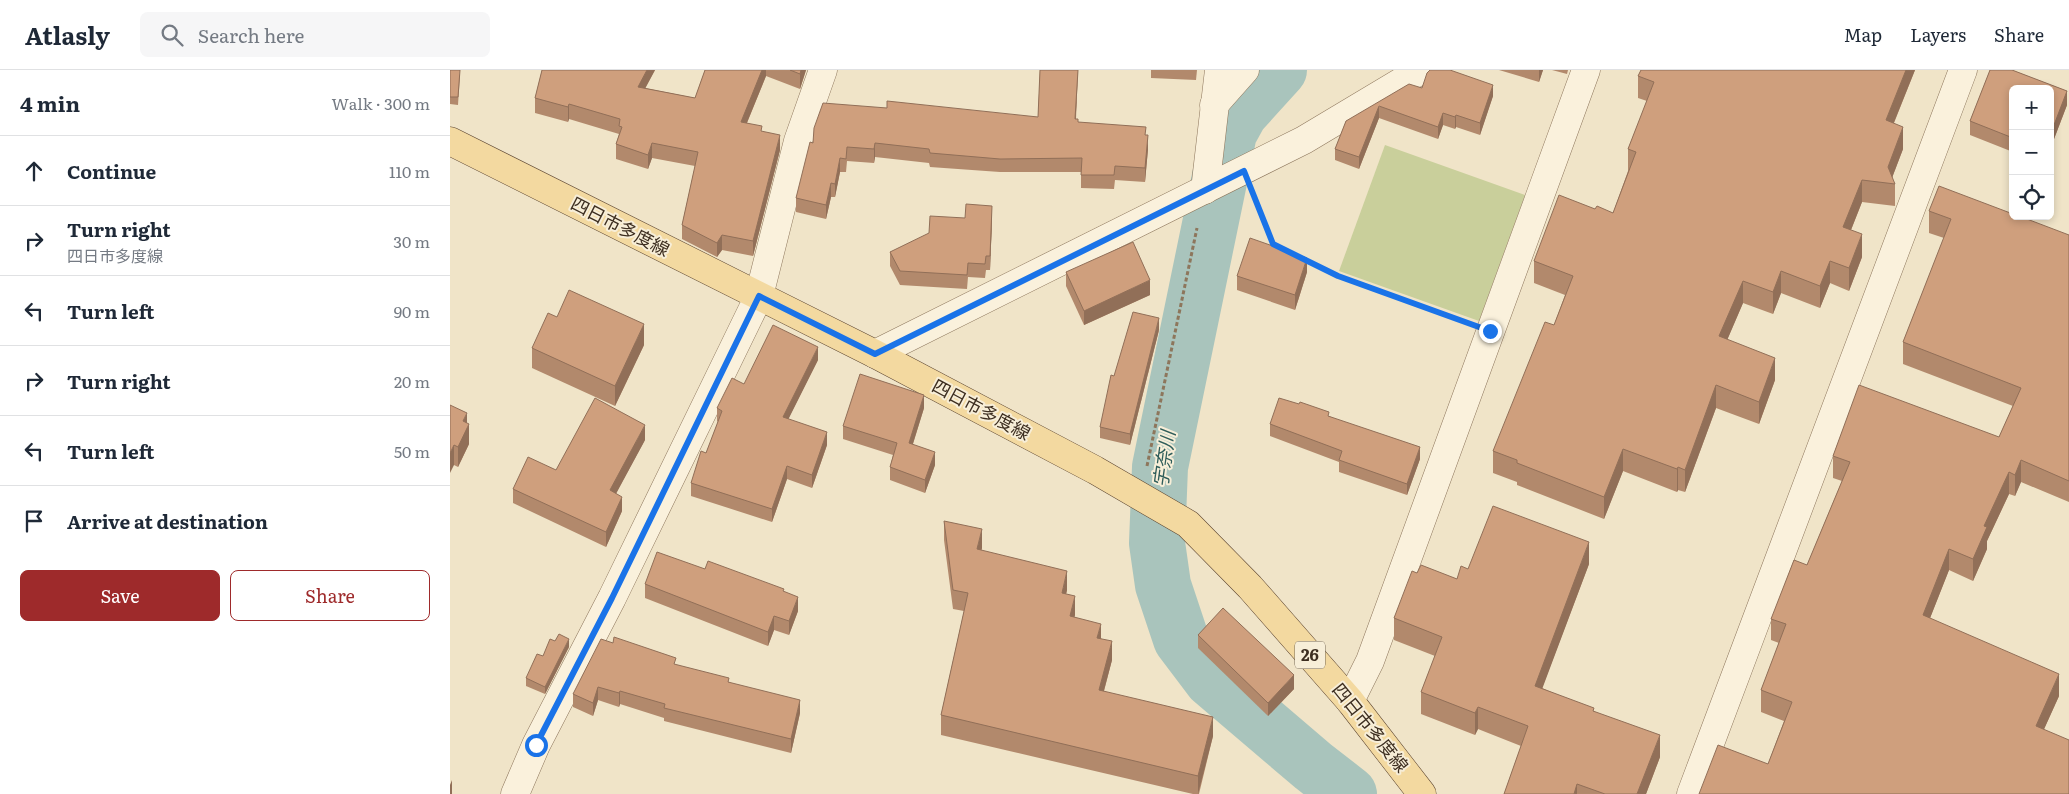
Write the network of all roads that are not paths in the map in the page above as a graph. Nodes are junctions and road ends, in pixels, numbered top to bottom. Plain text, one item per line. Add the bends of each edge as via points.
1 (824, 70) edge
2 (1219, 70) edge
3 (1245, 70) edge
4 (1421, 70) edge
5 (1586, 70) edge
6 (1962, 70) edge
7 (1214, 105) junction
8 (450, 142) edge
9 (1208, 189) junction
10 (759, 296) junction
11 (875, 354) junction
12 (1350, 701) junction
13 (515, 794) edge
14 (1422, 794) edge
15 (1691, 794) edge

1 - 10 street via 798,141
2 - 7 street
3 - 7 street
4 - 9 street via 1304,140
5 - 12 street via 1370,661
6 - 15 street
7 - 9 street
8 - 10 main road, 四日市多度線 / 26
9 - 11 street
10 - 11 main road, 四日市多度線 / 26
10 - 13 street via 612,598 536,745
11 - 12 main road, 四日市多度線 / 26 via 1095,470 1188,524 1250,587
12 - 14 main road, 四日市多度線 / 26

